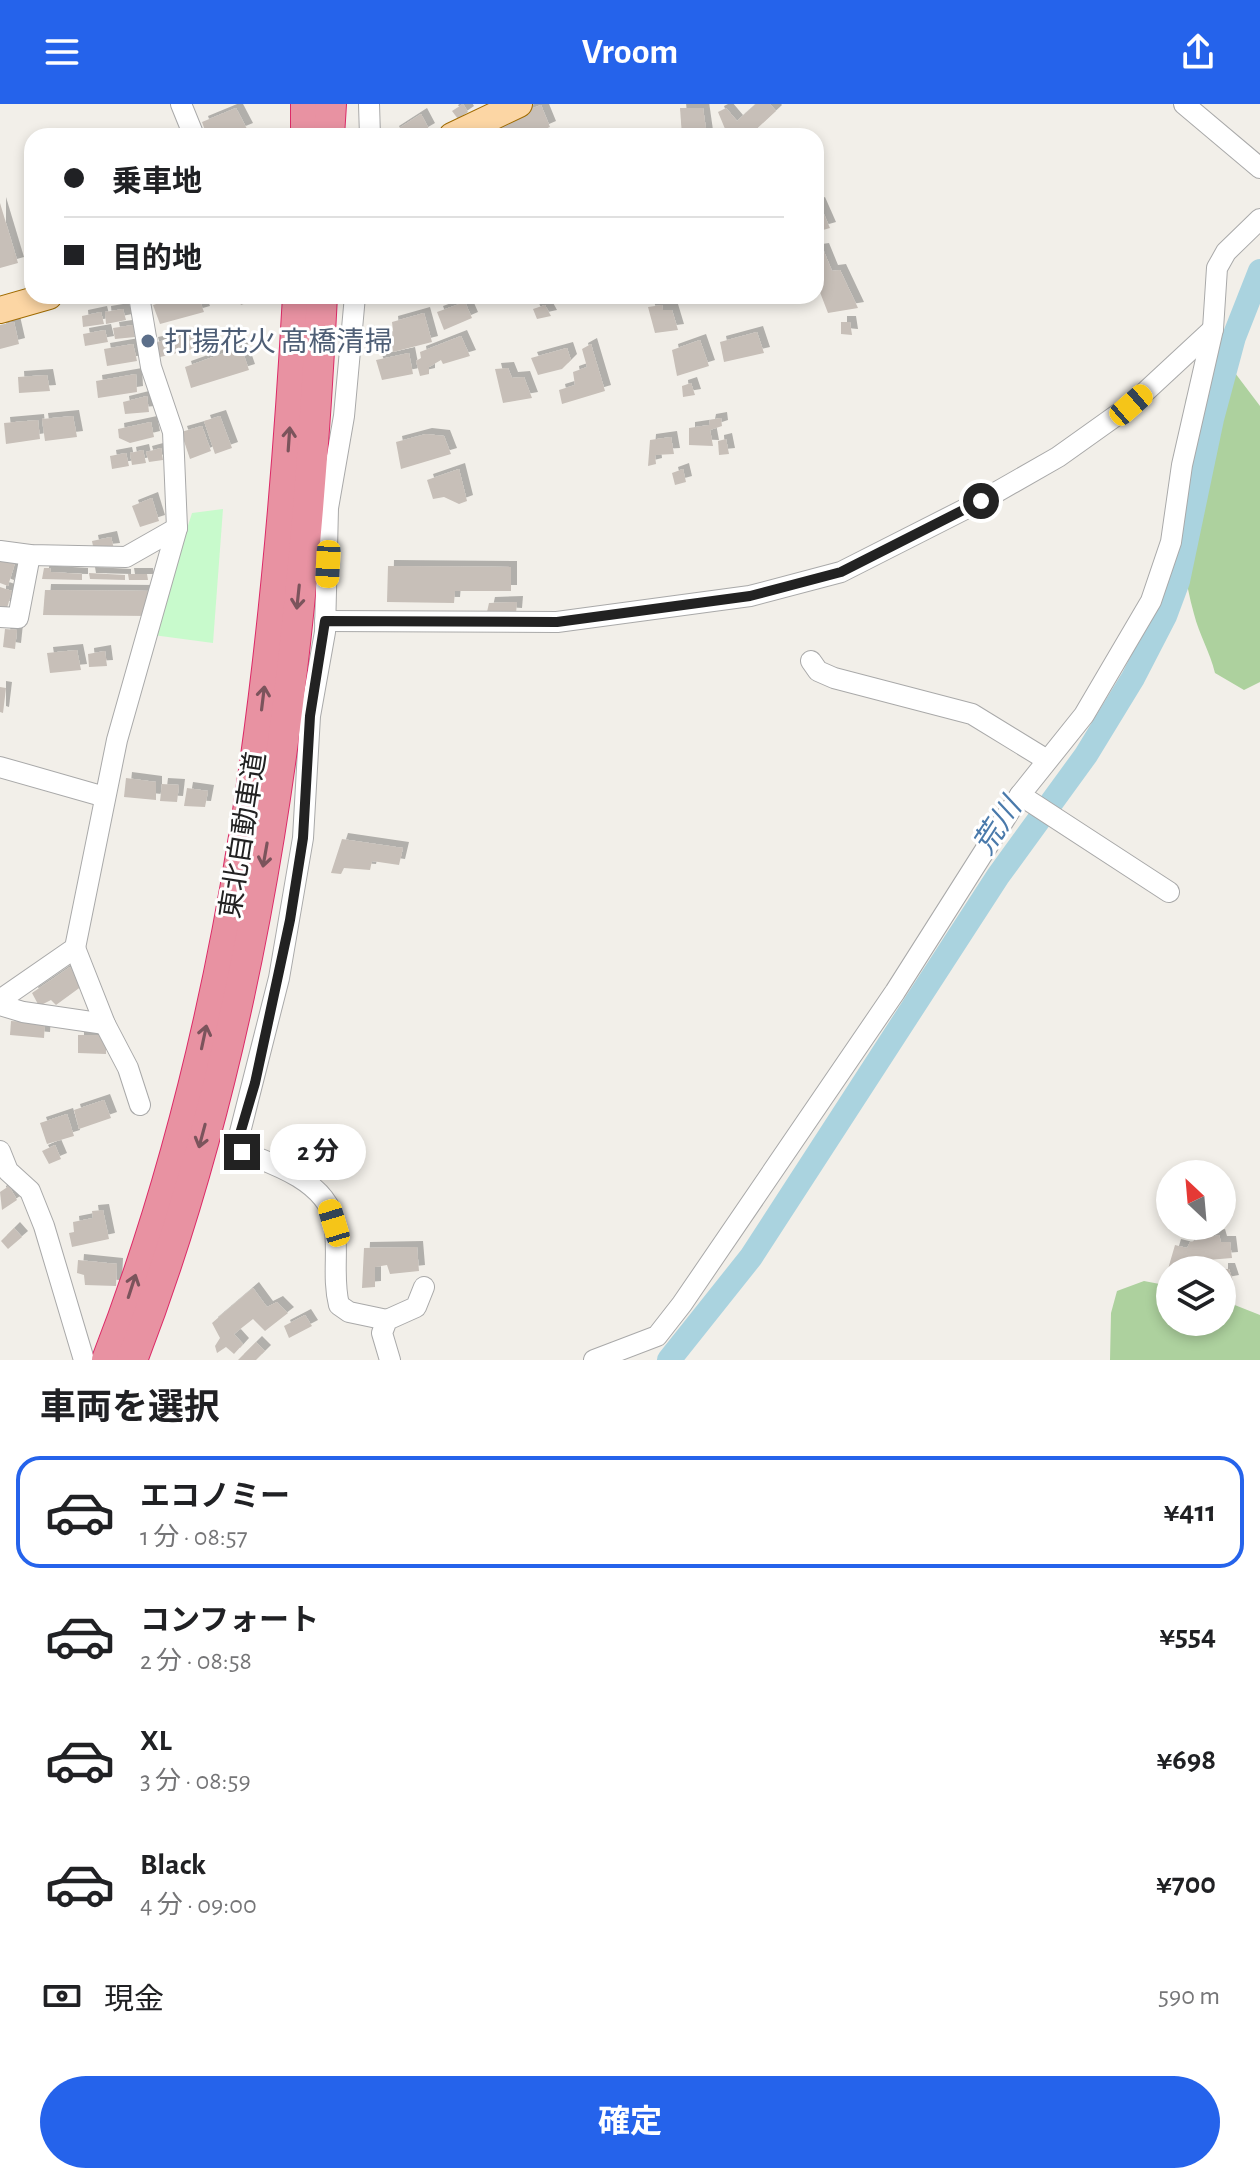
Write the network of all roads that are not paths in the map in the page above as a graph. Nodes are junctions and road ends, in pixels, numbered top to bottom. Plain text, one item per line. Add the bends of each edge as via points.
1 (181, 104) edge
2 (306, 104) edge
3 (331, 104) edge
4 (369, 104) edge
5 (519, 104) edge
6 (1184, 104) edge
7 (478, 112) edge
8 (191, 128) edge
9 (306, 128) edge
10 (330, 128) edge
11 (370, 128) edge
12 (461, 128) edge
13 (1260, 168) edge
14 (1260, 219) edge
15 (24, 303) edge
16 (140, 304) edge
17 (297, 304) edge
18 (321, 304) edge
19 (354, 304) edge
20 (0, 310) edge
21 (1213, 329) junction
22 (177, 528) junction
23 (0, 551) edge
24 (30, 555) junction
25 (0, 617) edge
26 (325, 621) junction
27 (811, 661) dead end
28 (1047, 760) junction
29 (0, 767) edge
30 (105, 797) junction
31 (1024, 798) junction
32 (1169, 892) dead end
33 (75, 948) junction
34 (0, 1003) edge
35 (105, 1024) junction
36 (140, 1105) dead end
37 (0, 1151) edge
38 (424, 1287) dead end
39 (387, 1320) junction
40 (85, 1358) edge
41 (132, 1360) edge
42 (390, 1360) edge
43 (594, 1360) edge

1 - 8 street
2 - 9 highway
3 - 10 highway
4 - 11 street
5 - 7 main road
6 - 13 street
7 - 12 main road
14 - 21 street via 1217,268
15 - 20 main road
16 - 22 street via 151,367 173,432
40 -> 17 highway, 東北自動車道 via 174,1151 226,937 264,688
18 -> 41 highway, 東北自動車道 via 289,690 253,925 181,1214
19 - 26 street via 344,416 328,508
21 - 26 street via 1131,405 1058,457 841,572 750,596 557,622
21 - 28 street via 1163,572 1084,715
22 - 24 street via 126,557
22 - 30 street
23 - 24 street
24 - 25 street via 18,618
26 - 39 street via 290,920 237,1144 242,1152 298,1178 329,1205 339,1305
27 - 28 street via 834,678 972,714
28 - 31 street
29 - 30 street
30 - 33 street
31 - 32 street
31 - 43 street via 682,1304 657,1336
33 - 34 street
33 - 35 street
34 - 35 street via 23,1012
35 - 36 street
37 - 40 street via 8,1171 30,1191
38 - 39 street via 416,1307
39 - 42 street via 382,1333

